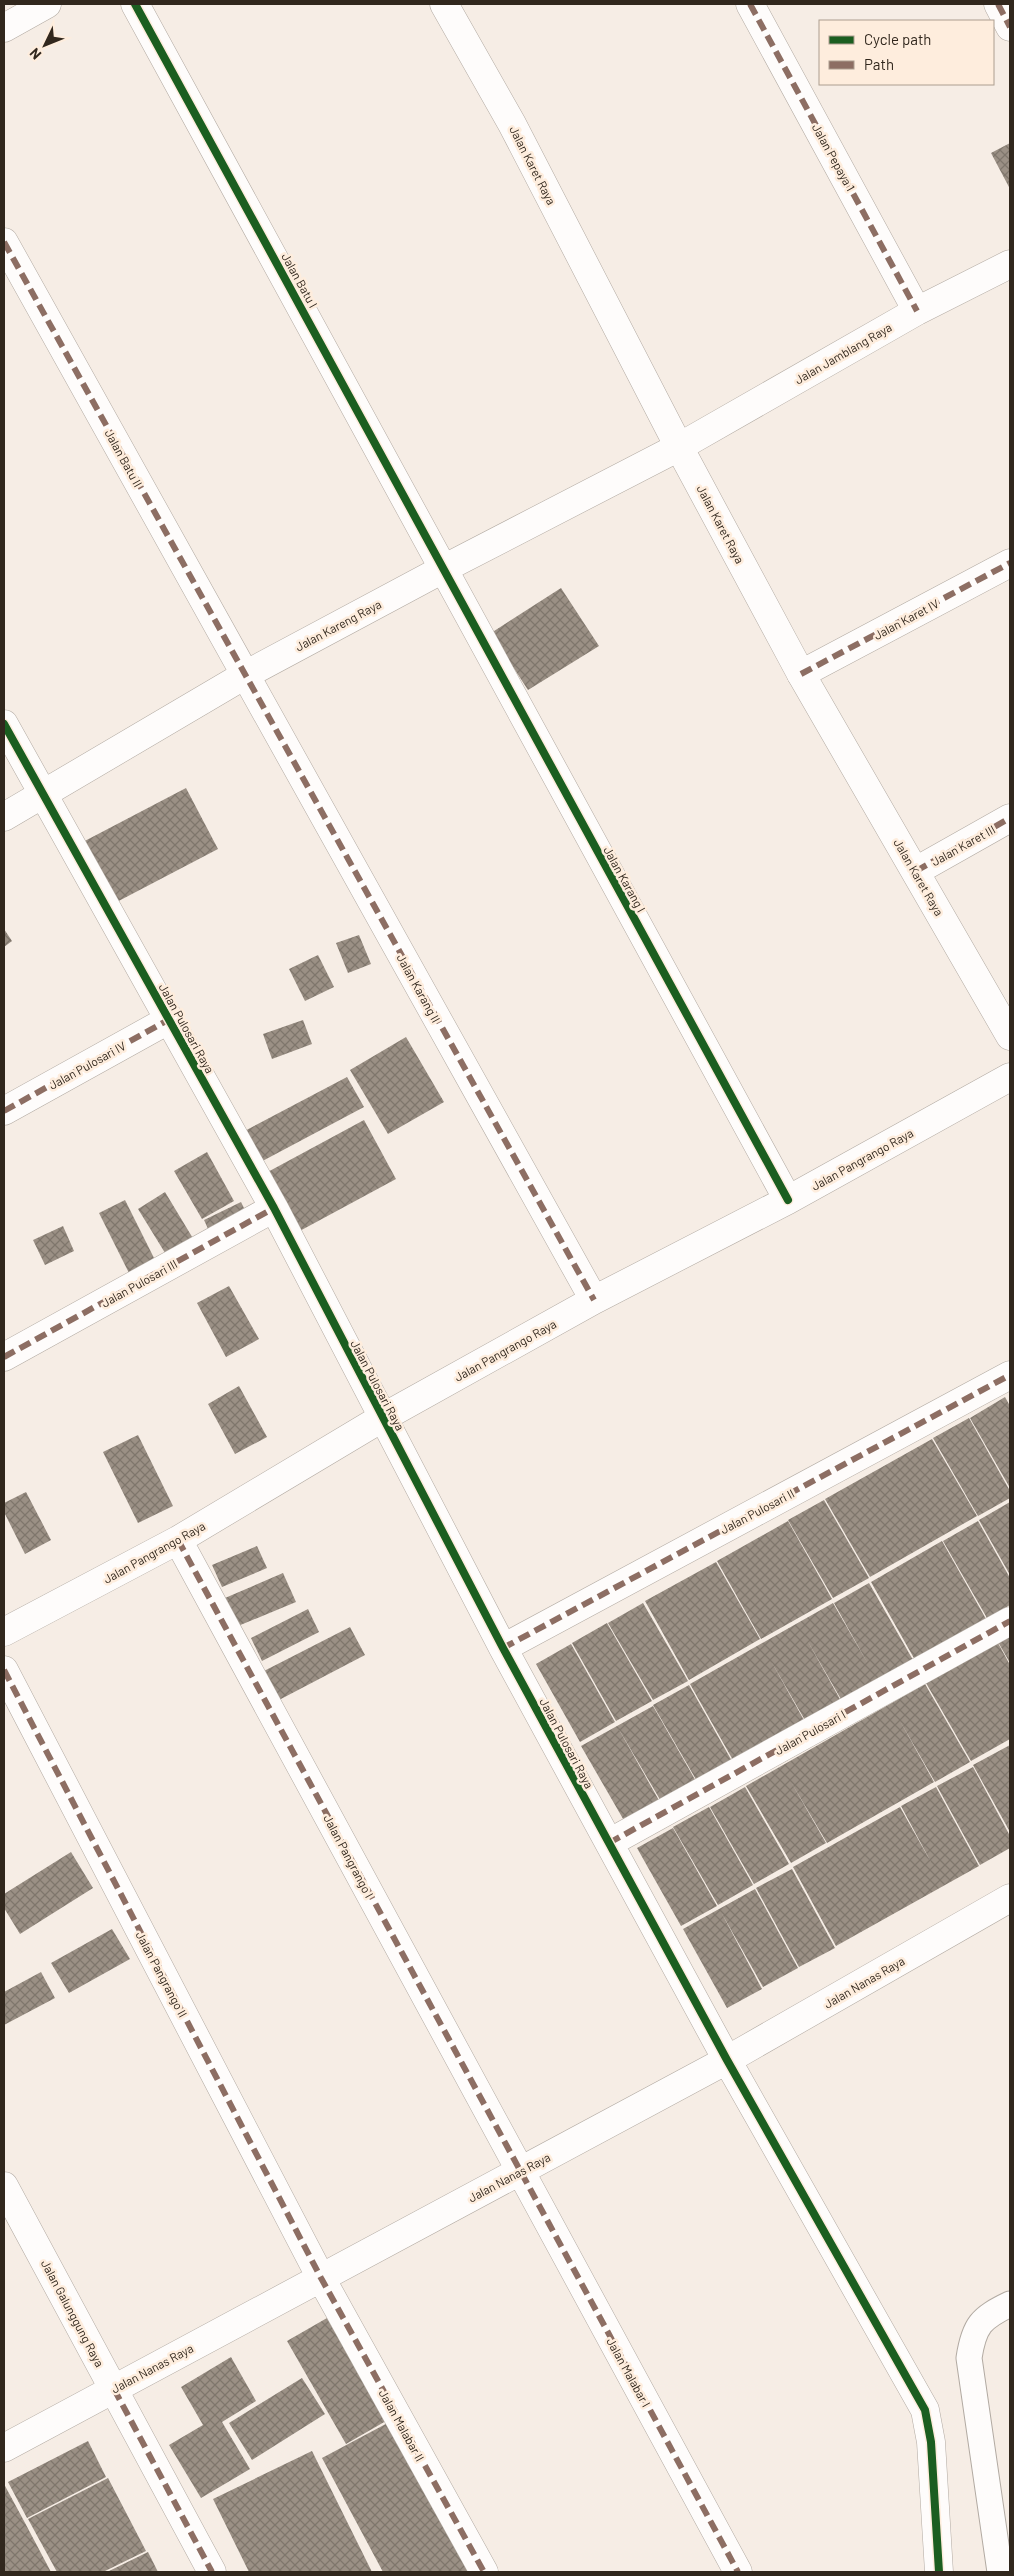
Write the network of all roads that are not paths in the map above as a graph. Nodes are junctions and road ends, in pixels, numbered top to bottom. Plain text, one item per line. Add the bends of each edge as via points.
1 (47, 4) edge
2 (135, 4) edge
3 (444, 4) edge
4 (750, 4) edge
5 (998, 4) edge
6 (1010, 27) edge
7 (4, 28) edge
8 (4, 242) edge
9 (1010, 264) edge
10 (917, 311) junction
11 (679, 447) junction
12 (1010, 562) edge
13 (445, 568) junction
14 (802, 674) junction
15 (245, 675) junction
16 (4, 724) edge
17 (42, 794) junction
18 (4, 817) edge
19 (1010, 818) edge
20 (916, 871) junction
21 (170, 1019) junction
22 (1010, 1036) edge
23 (1010, 1077) edge
24 (4, 1111) edge
25 (788, 1200) junction
26 (274, 1208) junction
27 (594, 1300) junction
28 (4, 1357) edge
29 (1010, 1375) edge
30 (382, 1418) junction
31 (178, 1540) junction
32 (1010, 1621) edge
33 (4, 1632) edge
34 (503, 1648) junction
35 (4, 1670) edge
36 (609, 1843) junction
37 (1010, 1898) edge
38 (727, 2060) junction
39 (520, 2171) junction
40 (4, 2186) edge
41 (321, 2278) junction
42 (1010, 2304) edge
43 (114, 2389) junction
44 (4, 2448) edge
45 (212, 2572) edge
46 (484, 2572) edge
47 (738, 2572) edge
48 (939, 2572) edge
49 (1000, 2572) edge

1 - 7 street
2 - 13 street, Jalan Batu I
3 - 11 street, Jalan Karet Raya via 512,124
4 - 10 street, Jalan Pepaya 1
5 - 6 street
8 - 15 street, Jalan Batu II
9 - 10 street, Jalan Jamblang Raya
10 - 11 street, Jalan Jamblang Raya
11 - 13 street, Jalan Kareng Raya
11 - 14 street, Jalan Karet Raya
12 - 14 street, Jalan Karet IV
13 - 15 street, Jalan Kareng Raya
13 - 25 street, Jalan Karang I
14 - 20 street, Jalan Karet Raya
15 - 17 street, Jalan Kareng Raya
15 - 27 street, Jalan Karang II
16 - 17 street, Jalan Pulosari Raya
17 - 18 street, Jalan Kareng Raya
17 - 21 street, Jalan Pulosari Raya
19 - 20 street, Jalan Karet III
20 - 22 street, Jalan Karet Raya
21 - 24 street, Jalan Pulosari IV
21 - 26 street, Jalan Pulosari Raya
23 - 25 street, Jalan Pangrango Raya
25 - 27 street, Jalan Pangrango Raya
26 - 28 street, Jalan Pulosari III
26 - 30 street, Jalan Pulosari Raya
27 - 30 street, Jalan Pangrango Raya
29 - 34 street, Jalan Pulosari II
30 - 31 street, Jalan Pangrango Raya
30 - 34 street, Jalan Pulosari Raya
31 - 33 street, Jalan Pangrango Raya
31 - 39 street, Jalan Pangrango I
32 - 36 street, Jalan Pulosari I
34 - 36 street, Jalan Pulosari Raya
35 - 41 street, Jalan Pangrango II
36 - 38 street, Jalan Pulosari Raya
37 - 38 street, Jalan Nanas Raya
38 - 39 street, Jalan Nanas Raya
38 - 48 street, Jalan Pulosari Raya via 925,2410 931,2442
39 - 41 street, Jalan Nanas Raya
39 - 47 street, Jalan Malabar I
40 - 43 street, Jalan Galunggung Raya
41 - 43 street, Jalan Nanas Raya
41 - 46 street, Jalan Malabar II
42 - 49 lane via 980,2322 972,2338 969,2358
43 - 44 street, Jalan Nanas Raya
43 - 45 street, Jalan Galunggung Raya

